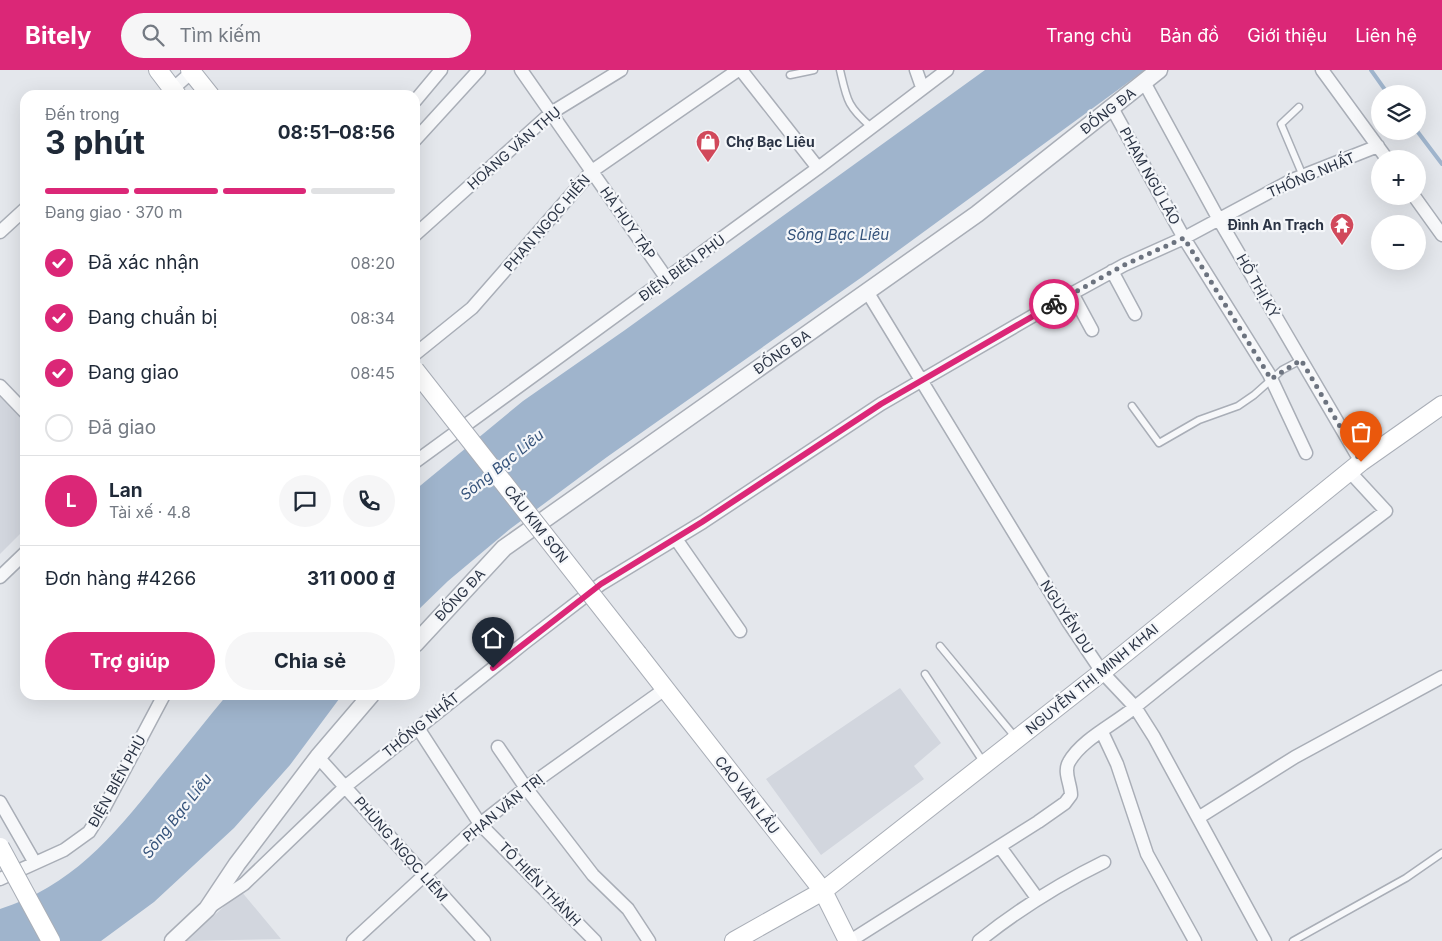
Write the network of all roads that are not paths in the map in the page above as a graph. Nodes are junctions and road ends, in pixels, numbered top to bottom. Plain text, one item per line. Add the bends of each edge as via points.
1 (158, 70) edge
2 (441, 70) edge
3 (479, 70) edge
4 (521, 70) edge
5 (620, 70) edge
6 (740, 70) edge
7 (814, 70) edge
8 (840, 70) edge
9 (916, 70) edge
10 (947, 70) edge
11 (1159, 70) edge
12 (1322, 70) edge
13 (192, 71) edge
14 (790, 75) dead end
15 (1144, 82) junction
16 (922, 87) junction
17 (170, 90) edge
18 (175, 90) edge
19 (206, 90) edge
20 (420, 95) edge
21 (1298, 107) dead end
22 (1112, 108) junction
23 (551, 113) junction
24 (871, 127) junction
25 (420, 135) edge
26 (1378, 146) junction
27 (1381, 150) edge
28 (818, 168) junction
29 (592, 171) junction
30 (1303, 176) junction
31 (1420, 205) edge
32 (20, 214) edge
33 (1218, 218) junction
34 (420, 231) edge
35 (0, 232) edge
36 (1442, 235) edge
37 (1184, 238) junction
38 (1112, 271) junction
39 (667, 279) junction
40 (868, 292) junction
41 (1072, 293) junction
42 (1135, 314) dead end
43 (1092, 330) dead end
44 (420, 350) edge
45 (1301, 360) junction
46 (420, 376) edge
47 (1271, 379) junction
48 (920, 382) junction
49 (0, 386) edge
50 (1442, 405) edge
51 (1132, 406) dead end
52 (20, 407) edge
53 (1306, 453) dead end
54 (420, 458) edge
55 (1355, 466) junction
56 (676, 539) junction
57 (20, 558) edge
58 (0, 577) edge
59 (740, 631) dead end
60 (420, 639) edge
61 (940, 646) dead end
62 (638, 654) joint
63 (1102, 672) junction
64 (925, 674) dead end
65 (1442, 677) edge
66 (665, 689) junction
67 (161, 700) edge
68 (367, 700) edge
69 (1135, 707) junction
70 (418, 728) junction
71 (1102, 732) junction
72 (1016, 739) junction
73 (498, 747) dead end
74 (318, 757) junction
75 (985, 764) junction
76 (346, 786) junction
77 (526, 788) junction
78 (0, 802) edge
79 (1198, 818) junction
80 (480, 824) junction
81 (0, 847) edge
82 (1000, 847) junction
83 (1441, 855) edge
84 (1104, 862) dead end
85 (35, 863) junction
86 (424, 877) junction
87 (0, 879) edge
88 (822, 891) junction
89 (1037, 898) junction
90 (207, 909) junction
91 (51, 941) edge
92 (173, 941) edge
93 (353, 941) edge
94 (484, 941) edge
95 (595, 941) edge
96 (650, 941) edge
97 (734, 941) edge
98 (849, 941) edge
99 (979, 941) edge
100 (1195, 941) edge
101 (1265, 941) edge
102 (1293, 941) edge

1 - 17 main road
2 - 20 street
3 - 25 street
4 - 23 street, HÀ HUY TẬP
5 - 23 street, HOÀNG VĂN THỤ
6 - 28 street
6 - 29 street, PHAN NGỌC HIỂN
7 - 14 lane
8 - 24 lane via 846,98 856,114
9 - 16 street
10 - 16 street, ĐIỆN BIÊN PHỦ
11 - 15 street, ĐỐNG ĐA
12 - 26 street
13 - 18 street
13 - 19 main road
15 - 22 street, ĐỐNG ĐA
15 - 33 street, HỒ THỊ KỶ
16 - 24 street, ĐIỆN BIÊN PHỦ
21 - 30 lane via 1282,124
22 - 37 street, PHẠM NGŨ LÃO
22 - 40 street, ĐỐNG ĐA via 977,214
23 - 29 street, HÀ HUY TẬP
23 - 34 street, HOÀNG VĂN THỤ
24 - 28 street, ĐIỆN BIÊN PHỦ
26 - 27 street
26 - 30 street, THỐNG NHẤT
28 - 39 street, ĐIỆN BIÊN PHỦ
29 - 39 street, HÀ HUY TẬP
29 - 44 street, PHAN NGỌC HIỂN via 472,308
30 - 33 street, THỐNG NHẤT
31 - 36 street
32 - 35 street
33 - 37 street, THỐNG NHẤT
33 - 45 street, HỒ THỊ KỶ
37 - 38 street, THỐNG NHẤT
37 - 47 street, PHẠM NGŨ LÃO
38 - 41 street, THỐNG NHẤT
38 - 42 street
39 - 54 street, ĐIỆN BIÊN PHỦ
40 - 48 street, NGUYỄN DU
40 - 60 street, ĐỐNG ĐA via 504,548
41 - 43 street
41 - 48 street, THỐNG NHẤT
45 - 47 lane
45 - 55 street, HỒ THỊ KỶ
46 - 62 main road, CẦU KIM SƠN, bridge
47 - 51 lane via 1238,406 1200,420 1160,443
47 - 53 street, PHẠM NGŨ LÃO
48 - 56 street, THỐNG NHẤT via 881,404
48 - 63 street, NGUYỄN DU
49 - 52 street
50 - 55 main road, NGUYỄN THỊ MINH KHAI
55 - 63 main road, NGUYỄN THỊ MINH KHAI
55 - 69 street, HỒ THỊ KỶ via 1386,511 1209,646
56 - 59 street
56 - 70 street, THỐNG NHẤT via 601,584
57 - 58 street
61 - 72 lane
62 - 66 main road, CAO VĂN LẦU
63 - 69 street, NGUYỄN DU
63 - 72 main road, NGUYỄN THỊ MINH KHAI
64 - 75 lane
65 - 79 street via 1295,756
66 - 77 street, PHAN VĂN TRỊ
66 - 88 main road, CAO VĂN LẦU
67 - 85 street, ĐIỆN BIÊN PHỦ via 89,832 64,850
68 - 74 street
69 - 71 street
69 - 79 street, NGUYỄN DU
70 - 76 street, THỐNG NHẤT
70 - 80 street, TÔ HIẾN THÀNH
71 - 82 street via 1084,744 1068,764 1066,773 1071,795 1064,803
71 - 100 street via 1117,764 1147,854
72 - 75 main road, NGUYỄN THỊ MINH KHAI
73 - 77 street
74 - 76 street, PHÙNG NGỌC LIÊM
74 - 90 street via 236,864
75 - 88 main road, NGUYỄN THỊ MINH KHAI
76 - 86 street, PHÙNG NGỌC LIÊM
76 - 90 street, THỐNG NHẤT via 244,884
77 - 80 street, PHAN VĂN TRỊ
77 - 96 street via 593,874 628,909
78 - 85 street
79 - 101 street, NGUYỄN DU
80 - 86 street, PHAN VĂN TRỊ
80 - 95 street, TÔ HIẾN THÀNH
81 - 91 main road, bridge
82 - 89 street
82 - 98 street
83 - 102 lane
84 - 89 street
85 - 87 street, ĐIỆN BIÊN PHỦ
86 - 93 street, PHAN VĂN TRỊ
86 - 94 street, PHÙNG NGỌC LIÊM
88 - 97 main road, NGUYỄN THỊ MINH KHAI
88 - 98 main road, CAO VĂN LẦU
89 - 99 street
90 - 92 street

